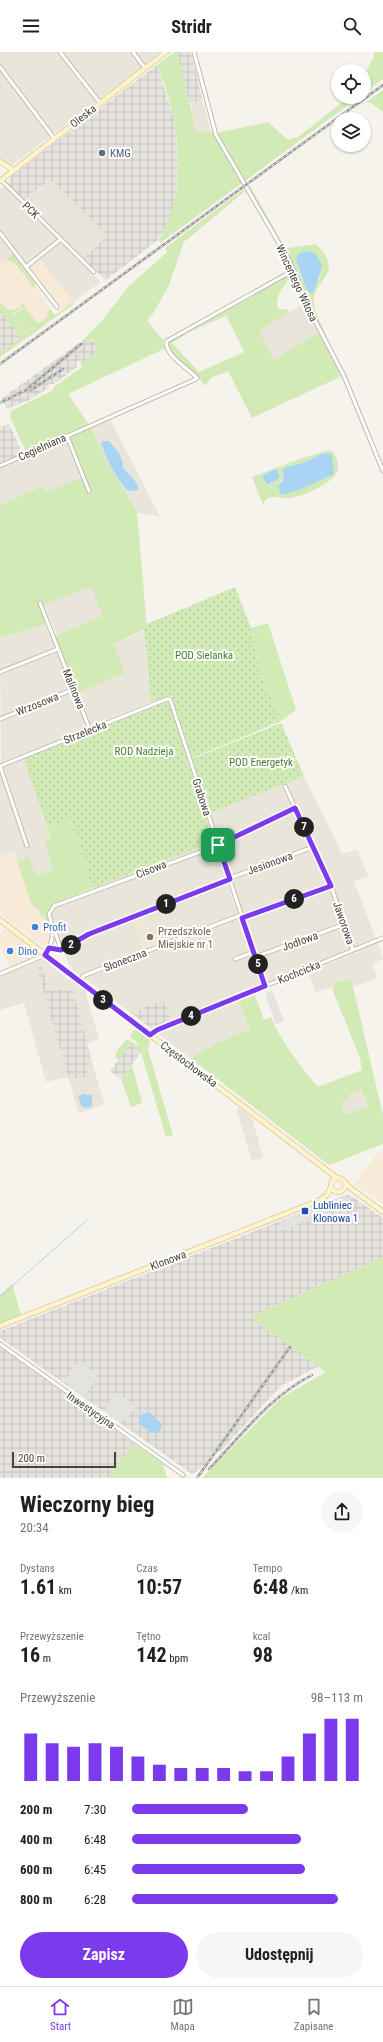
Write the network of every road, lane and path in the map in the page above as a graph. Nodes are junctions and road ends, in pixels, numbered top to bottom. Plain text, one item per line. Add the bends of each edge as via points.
1 (60, 52) edge
2 (133, 52) edge
3 (166, 52) edge
4 (194, 52) edge
5 (0, 67) edge
6 (145, 68) junction
7 (100, 103) junction
8 (54, 138) junction
9 (0, 162) edge
10 (13, 170) junction
11 (0, 180) edge
12 (0, 233) edge
13 (61, 239) junction
14 (26, 267) junction
15 (294, 270) junction
16 (94, 272) dead end
17 (57, 307) dead end
18 (67, 436) junction
19 (0, 466) edge
20 (383, 471) edge
21 (89, 491) dead end
22 (40, 603) dead end
23 (58, 649) junction
24 (0, 672) edge
25 (74, 689) junction
26 (170, 699) joint
27 (0, 719) edge
28 (90, 730) junction
29 (0, 766) edge
30 (285, 786) dead end
31 (295, 808) junction
32 (218, 845) junction
33 (27, 846) dead end
34 (314, 847) junction
35 (230, 879) junction
36 (331, 886) junction
37 (242, 916) junction
38 (0, 920) edge
39 (345, 924) junction
40 (54, 929) junction
41 (383, 938) edge
42 (49, 948) junction
43 (61, 950) junction
44 (353, 950) junction
45 (254, 952) junction
46 (45, 955) junction
47 (255, 957) junction
48 (236, 959) dead end
49 (0, 974) edge
50 (78, 981) junction
51 (265, 986) junction
52 (150, 1035) junction
53 (320, 1164) junction
54 (337, 1178) junction
55 (332, 1181) junction
56 (346, 1183) junction
57 (331, 1187) junction
58 (336, 1192) junction
59 (342, 1192) junction
60 (361, 1195) junction
61 (318, 1201) junction
62 (383, 1212) edge
63 (0, 1326) edge
64 (0, 1344) edge
65 (183, 1475) dead end

1 - 7 street
2 - 6 street
3 - 6 street, Oleska
4 - 15 street, Wincentego Witosa via 216,134
5 - 8 street
6 - 7 street, Oleska
7 - 8 street, Oleska
8 - 10 street, Oleska
9 - 10 street
10 - 11 street, Oleska
11 - 13 street, PCK
12 - 14 street
13 - 14 street
13 - 16 street, PCK
14 - 17 street
15 - 18 street, Cegielniana via 167,341 171,354 194,374 196,379
15 - 20 street, Wincentego Witosa via 309,309 344,376
18 - 19 street, Cegielniana
18 - 21 street
22 - 23 street, Malinowa
23 - 24 street
23 - 25 street, Malinowa
25 - 27 street, Wrzosowa
25 - 28 street, Malinowa
26 - 28 street, Strzelecka
26 - 32 street, Grabowa
28 - 29 street, Strzelecka
29 - 33 street
30 - 31 street, Jaworowa
31 - 32 street, Cisowa
31 - 34 street, Jaworowa
32 - 35 street, Grabowa
32 - 40 street, Cisowa via 54,906 49,914
34 - 35 street, Jesionowa
34 - 36 street, Jaworowa
35 - 37 street, Grabowa
35 - 43 street, Jesionowa via 89,934
36 - 37 street, Słoneczna
36 - 39 street, Jaworowa
37 - 45 street, Grabowa
37 - 50 street, Słoneczna via 86,975
38 - 46 street, Częstochowska
39 - 44 street, Jaworowa
39 - 47 street, Jodłowa
40 - 42 street, Cisowa
40 - 43 street
41 - 44 street, Kochcicka
42 - 43 street
42 - 46 street, Cisowa
44 - 51 street, Kochcicka
45 - 47 street, Grabowa
45 - 48 street
46 - 49 street
46 - 50 street, Częstochowska
47 - 51 street, Grabowa
50 - 52 street, Częstochowska
51 - 52 street, Kochcicka
52 - 53 street, Częstochowska
53 - 54 street, Częstochowska
53 - 55 street, Częstochowska
54 - 55 street
54 - 56 street via 343,1179
55 - 57 street
56 - 59 street
56 - 60 street
57 - 58 street
57 - 61 street, Klonowa via 327,1195
58 - 59 street
58 - 61 street
59 - 60 street
60 - 62 street
61 - 63 street, Klonowa
64 - 65 street, Inwestycyjna

